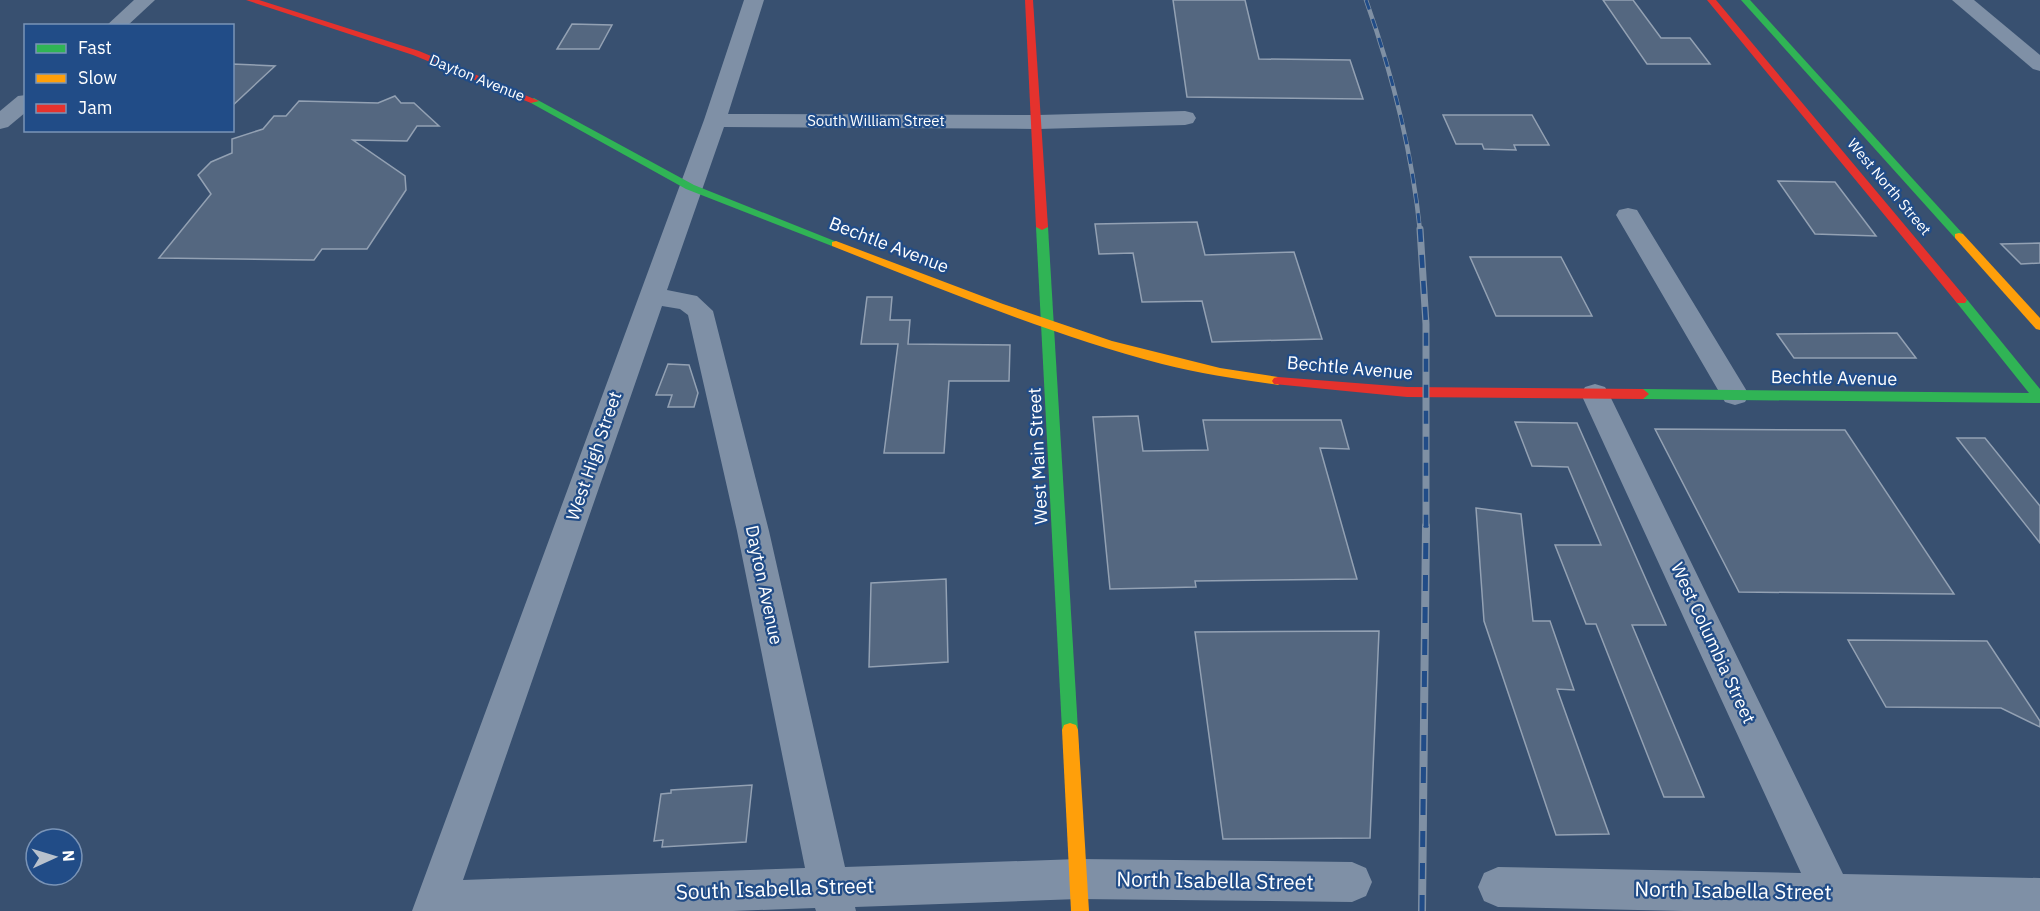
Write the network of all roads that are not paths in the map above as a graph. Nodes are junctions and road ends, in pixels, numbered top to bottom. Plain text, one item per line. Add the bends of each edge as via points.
1 (145, 0) edge
2 (250, 0) edge
3 (754, 0) edge
4 (1029, 0) edge
5 (1711, 0) edge
6 (1745, 0) edge
7 (1962, 0) edge
8 (117, 24) edge
9 (2040, 65) edge
10 (24, 103) edge
11 (1185, 118) dead end
12 (715, 120) junction
13 (1, 121) edge
14 (1038, 122) junction
15 (690, 187) junction
16 (1628, 215) dead end
17 (651, 296) junction
18 (2040, 326) edge
19 (1050, 327) junction
20 (1595, 394) junction
21 (1735, 395) junction
22 (2040, 398) edge
23 (1352, 882) dead end
24 (1498, 887) dead end
25 (1831, 893) junction
26 (1079, 895) edge
27 (2040, 898) edge
28 (833, 899) edge
29 (433, 906) edge

1 - 8 street
2 - 15 main road, Dayton Avenue via 416,53 530,99
3 - 12 street, West High Street
4 - 14 main road, West Main Street
5 - 22 main road, West North Street
6 - 18 main road, West North Street
7 - 9 street
10 - 13 street
11 - 14 street, South William Street
12 - 14 street, South William Street
12 - 15 street, West High Street
14 - 19 main road, West Main Street
15 - 17 street, West High Street
15 - 19 main road, Bechtle Avenue
16 - 21 street
17 - 28 street, Dayton Avenue via 688,302 700,311 753,531
17 - 29 street, West High Street
19 - 20 main road, Bechtle Avenue via 1098,345 1198,368 1334,388
19 - 26 main road, West Main Street
20 - 21 main road, Bechtle Avenue
20 - 25 street, West Columbia Street
21 - 22 main road, Bechtle Avenue
23 - 26 street, North Isabella Street
24 - 25 street, North Isabella Street
25 - 27 street, North Isabella Street
26 - 28 street, South Isabella Street
28 - 29 street, South Isabella Street

